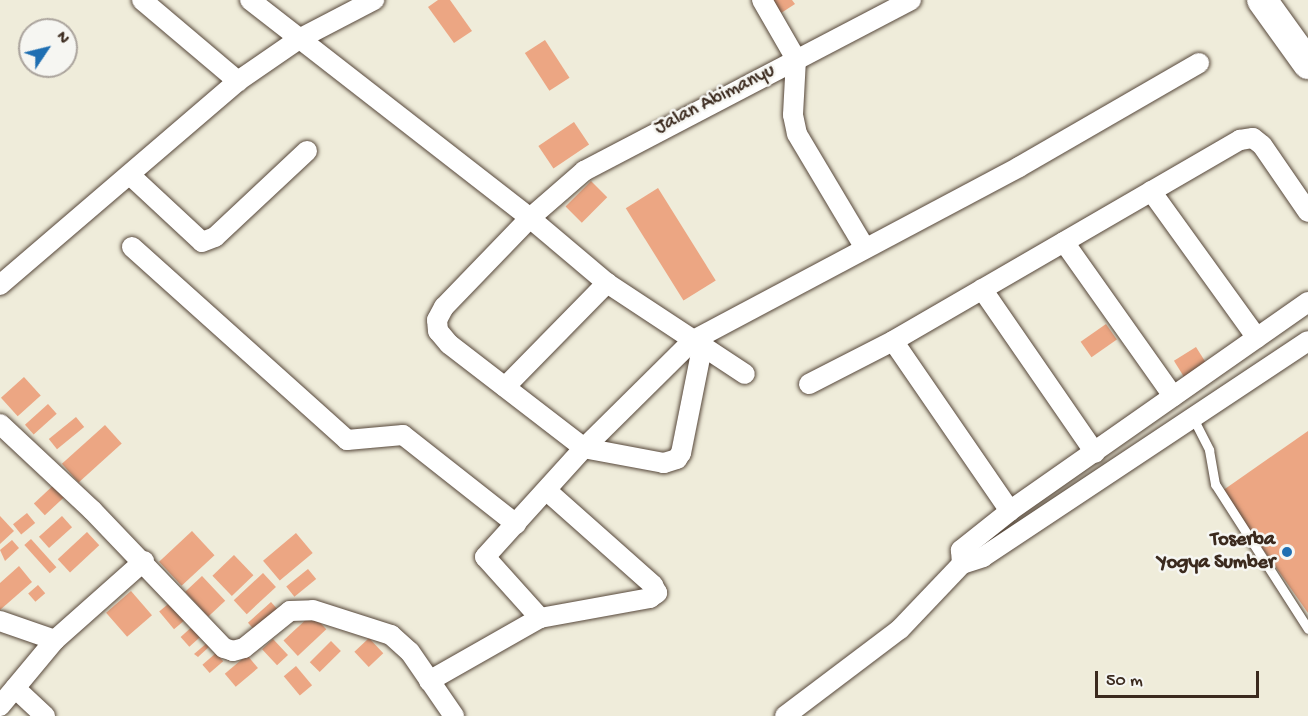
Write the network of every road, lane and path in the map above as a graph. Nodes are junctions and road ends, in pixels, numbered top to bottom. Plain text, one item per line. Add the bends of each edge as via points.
1 (142, 0) edge
2 (250, 0) edge
3 (374, 0) edge
4 (762, 0) edge
5 (911, 0) edge
6 (1262, 0) edge
7 (298, 39) junction
8 (796, 59) junction
9 (1307, 62) edge
10 (1198, 63) dead end
11 (238, 81) junction
12 (307, 151) dead end
13 (130, 175) junction
14 (1151, 191) junction
15 (1308, 212) edge
16 (530, 218) junction
17 (1064, 242) junction
18 (132, 247) dead end
19 (865, 248) junction
20 (607, 283) junction
21 (0, 285) edge
22 (982, 289) junction
23 (1308, 302) edge
24 (1257, 338) junction
25 (893, 340) junction
26 (1308, 341) edge
27 (697, 345) junction
28 (745, 374) dead end
29 (809, 384) dead end
30 (505, 387) junction
31 (1173, 396) junction
32 (1193, 418) junction
33 (0, 424) edge
34 (584, 448) junction
35 (1095, 453) junction
36 (547, 491) junction
37 (1010, 511) junction
38 (516, 524) junction
39 (144, 561) junction
40 (962, 564) junction
41 (540, 618) junction
42 (0, 621) edge
43 (1308, 629) edge
44 (55, 640) junction
45 (429, 681) junction
46 (15, 688) junction
47 (0, 706) edge
48 (45, 716) edge
49 (454, 716) edge
50 (785, 716) edge

1 - 11 street
2 - 7 street
3 - 7 street
4 - 8 street
5 - 8 street, Jalan Abimanyu
6 - 9 main road
7 - 11 street
7 - 16 street
8 - 16 street, Jalan Abimanyu via 604,157
8 - 19 street via 796,134
10 - 19 street via 1019,167
11 - 13 street
12 - 13 street via 215,237 202,242
13 - 21 street
14 - 15 street via 1240,140 1253,138
14 - 17 street
14 - 24 street
16 - 20 street
16 - 30 street, Jalan Abimanyu via 444,307 437,320 438,331 449,344
17 - 22 street
17 - 31 street
18 - 38 street via 347,440 403,435
19 - 27 street
20 - 27 street
20 - 30 street
22 - 25 street
22 - 35 street
23 - 24 street
24 - 31 street
25 - 29 street
25 - 37 street
26 - 32 street
27 - 28 street
27 - 34 street
27 - 34 street via 677,459 664,464
30 - 34 street
31 - 35 street
32 - 40 street via 983,557
32 - 43 lane via 1209,450 1215,484
33 - 39 street
34 - 36 street
35 - 37 street
36 - 38 street
36 - 41 street via 653,585 657,593 650,598
37 - 40 street via 961,550
38 - 41 street via 485,557
39 - 44 street
39 - 45 street via 224,648 244,648 290,610 300,608 391,635 410,652
40 - 50 street via 900,629
41 - 45 street
42 - 44 street
44 - 46 street
45 - 49 street
46 - 47 street
46 - 48 street

